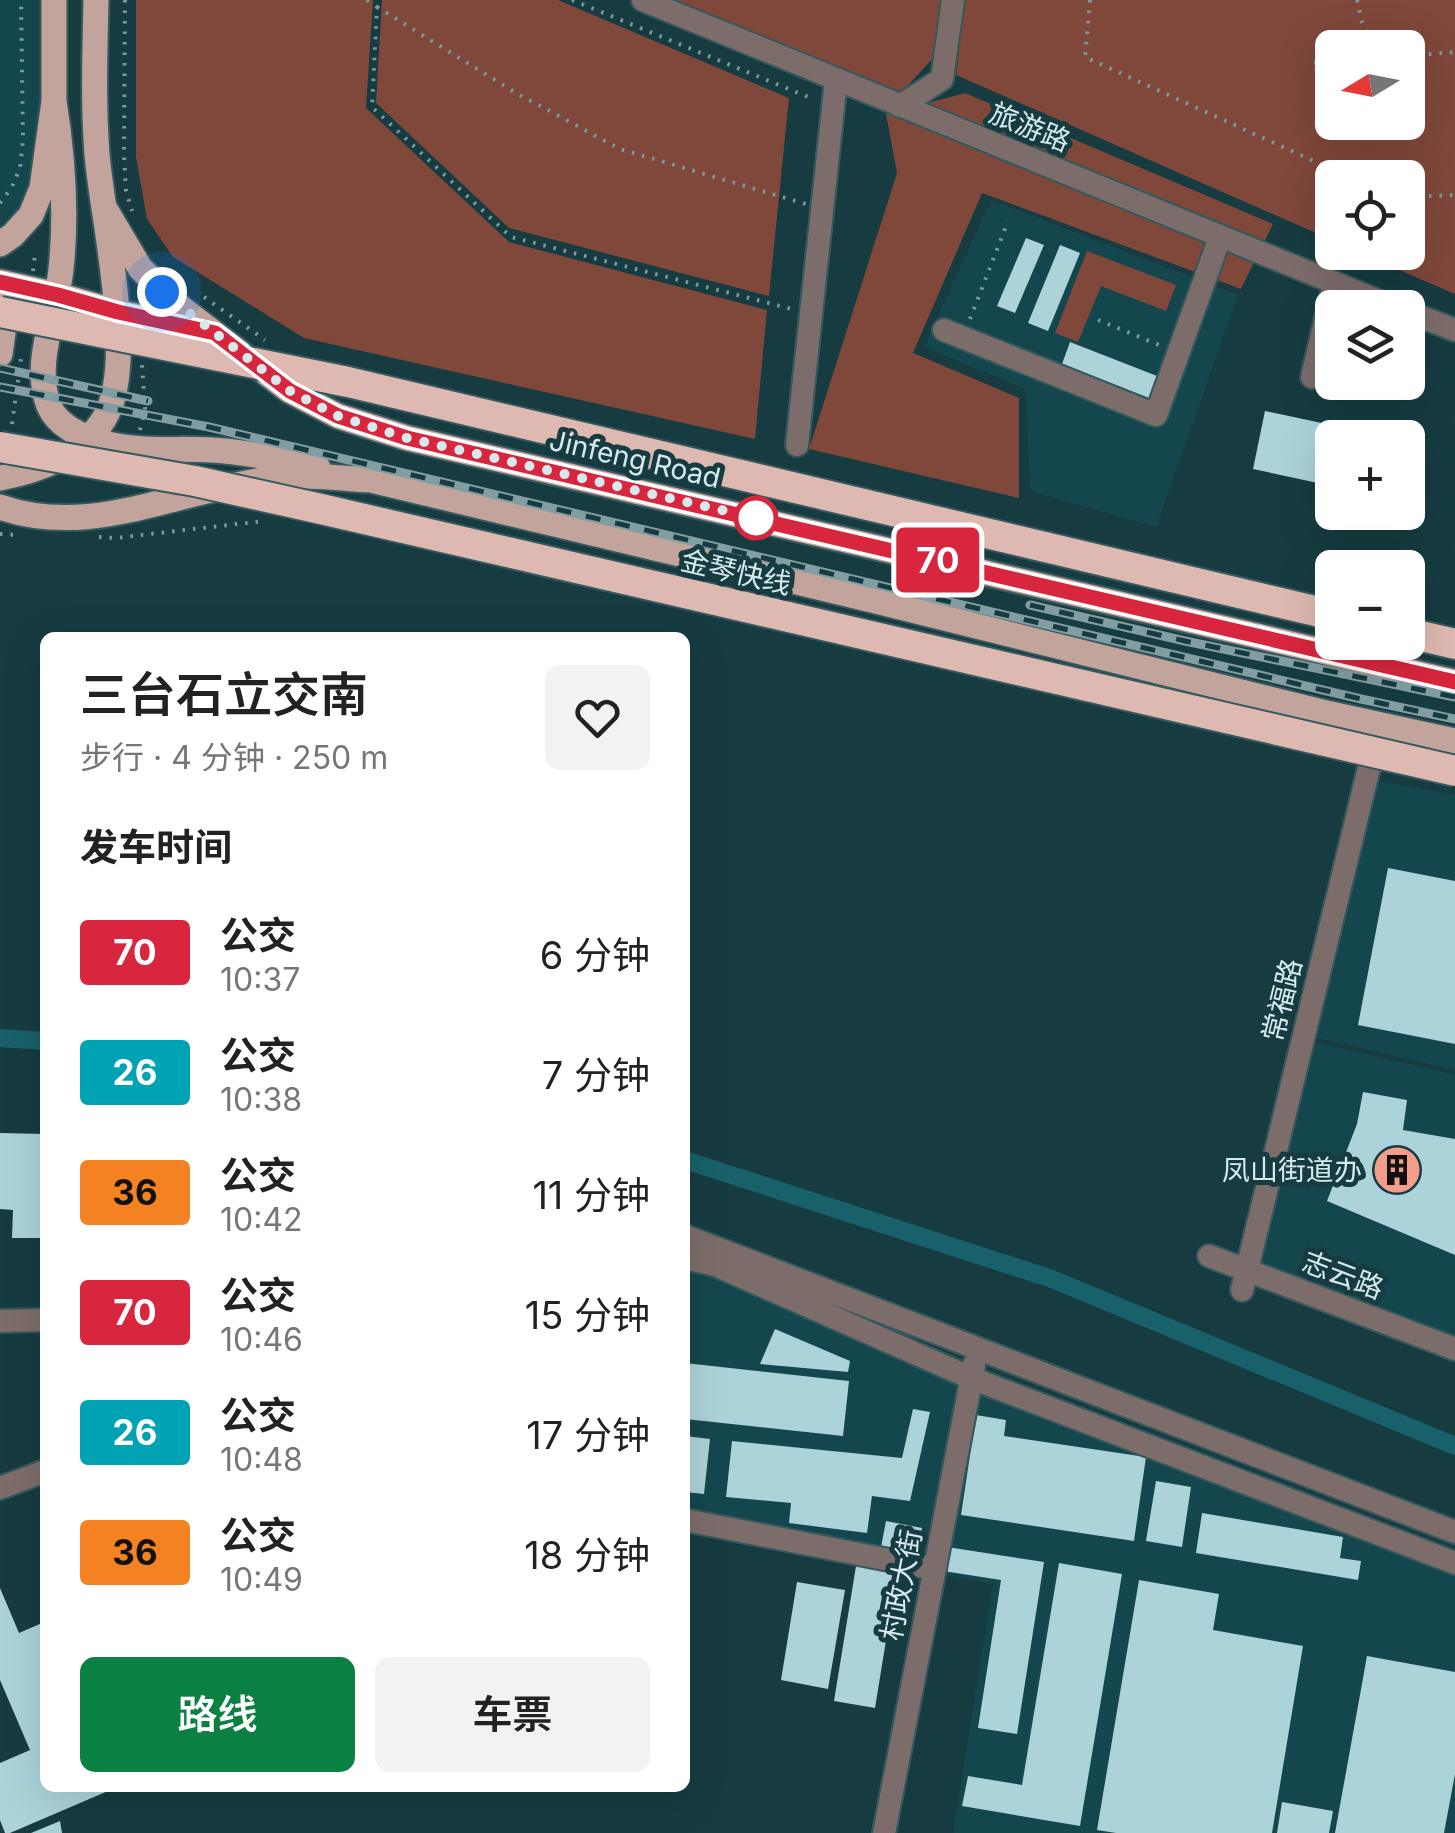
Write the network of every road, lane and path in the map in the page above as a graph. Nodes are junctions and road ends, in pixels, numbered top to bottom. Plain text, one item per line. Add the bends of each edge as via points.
1 (21, 0) edge
2 (54, 0) edge
3 (96, 0) edge
4 (367, 0) edge
5 (572, 0) edge
6 (643, 0) edge
7 (953, 0) edge
8 (1090, 0) edge
9 (1357, 0) edge
10 (377, 7) junction
11 (1366, 30) edge
12 (1455, 52) edge
13 (1425, 55) edge
14 (836, 80) junction
15 (54, 101) junction
16 (900, 106) junction
17 (833, 108) junction
18 (1315, 162) edge
19 (1455, 195) edge
20 (1425, 196) edge
21 (0, 204) edge
22 (105, 208) junction
23 (822, 210) junction
24 (1008, 221) dead end
25 (1220, 238) junction
26 (0, 244) edge
27 (35, 255) dead end
28 (0, 282) edge
29 (1334, 284) junction
30 (30, 289) junction
31 (1350, 290) edge
32 (58, 295) junction
33 (0, 296) edge
34 (0, 312) edge
35 (118, 312) junction
36 (811, 314) junction
37 (1425, 319) edge
38 (1098, 320) dead end
39 (1455, 330) edge
40 (215, 333) junction
41 (953, 334) joint
42 (12, 349) edge
43 (1178, 352) junction
44 (141, 353) dead end
45 (1312, 377) dead end
46 (89, 438) junction
47 (5, 441) edge
48 (797, 444) dead end
49 (137, 449) junction
50 (0, 478) edge
51 (371, 480) junction
52 (0, 506) edge
53 (1315, 611) edge
54 (1425, 637) edge
55 (1455, 644) edge
56 (1455, 682) edge
57 (1379, 725) junction
58 (1455, 741) edge
59 (1455, 771) edge
60 (690, 1238) edge
61 (1209, 1256) dead end
62 (690, 1259) edge
63 (1245, 1280) junction
64 (40, 1320) edge
65 (0, 1321) edge
66 (977, 1349) junction
67 (1455, 1350) edge
68 (972, 1378) junction
69 (40, 1473) edge
70 (0, 1488) edge
71 (690, 1521) edge
72 (1455, 1532) edge
73 (1455, 1563) edge
74 (935, 1569) junction
75 (884, 1833) edge

1 - 21 path via 23,140 20,168
2 - 15 main road
3 - 22 main road via 94,105
4 - 10 path
5 - 17 path
6 - 14 street, 旅游路
7 - 16 street via 942,79
8 - 18 path via 1085,57
9 - 11 path
10 - 23 path via 620,149
10 - 36 path via 372,107 511,237
12 - 13 path
14 - 16 street, 旅游路
14 - 17 street
15 - 26 main road via 42,188 31,215
15 - 32 main road via 64,186
16 - 25 street, 旅游路
17 - 23 street
19 - 20 path
22 - 35 main road
22 - 40 main road via 140,268
23 - 36 street
24 - 41 path
25 - 29 street, 旅游路
25 - 43 street
27 - 30 path
28 - 30 main road, Jinfeng Road
29 - 31 street, 旅游路
29 - 45 street
30 - 32 main road, Jinfeng Road
32 - 35 main road, Jinfeng Road
32 - 46 main road via 46,392 56,417
33 - 42 main road
34 - 53 highway, bridge via 348,382
35 - 40 main road, Jinfeng Road
35 - 46 main road via 112,402
36 - 48 street
37 - 39 street
38 - 43 path
40 - 56 main road, Jinfeng Road via 290,391 338,416 407,438
41 - 43 street via 1156,415
42 - 47 path
44 - 49 path via 145,408
46 - 49 main road
46 - 50 main road via 47,464
47 - 59 highway, 金琴快线, bridge
49 - 51 main road via 262,455
51 - 52 main road via 276,478 81,518 40,517
51 - 57 main road
54 - 55 highway
57 - 58 main road
57 - 63 street, 常福路
60 - 66 street
61 - 63 street, 志云路
62 - 68 street
63 - 67 street, 志云路
64 - 65 street
66 - 68 street, 村政大街
66 - 72 street
68 - 73 street
68 - 74 street, 村政大街
69 - 70 street
71 - 74 street
74 - 75 street, 村政大街

